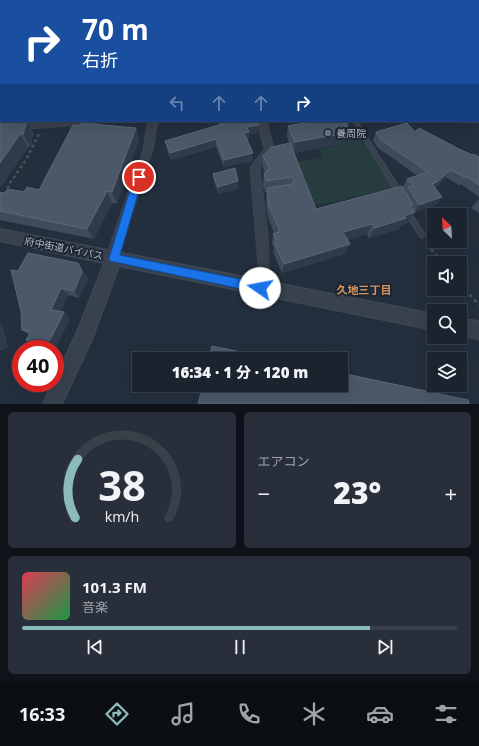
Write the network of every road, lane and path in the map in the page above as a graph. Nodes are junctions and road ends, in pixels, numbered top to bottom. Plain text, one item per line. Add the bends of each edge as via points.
1 (79, 122) edge
2 (153, 122) edge
3 (262, 122) edge
4 (356, 122) edge
5 (44, 124) junction
6 (0, 128) edge
7 (3, 198) edge
8 (403, 201) edge
9 (406, 208) edge
10 (0, 235) edge
11 (422, 235) joint
12 (437, 256) edge
13 (114, 258) junction
14 (260, 288) junction
15 (467, 292) edge
16 (479, 306) edge
17 (427, 321) edge
18 (467, 328) edge
19 (479, 330) edge
20 (52, 404) edge

1 - 5 street
2 - 13 street via 148,150 116,244
3 - 14 street via 269,150 256,167 262,197 264,265
4 - 8 lane
5 - 6 street
5 - 7 path
9 - 11 lane
10 - 13 street, 府中街道バイパス
11 - 12 path
13 - 14 street, 府中街道バイパス
13 - 20 street via 84,338
14 - 17 street, 府中街道バイパス
15 - 16 path
18 - 19 street

